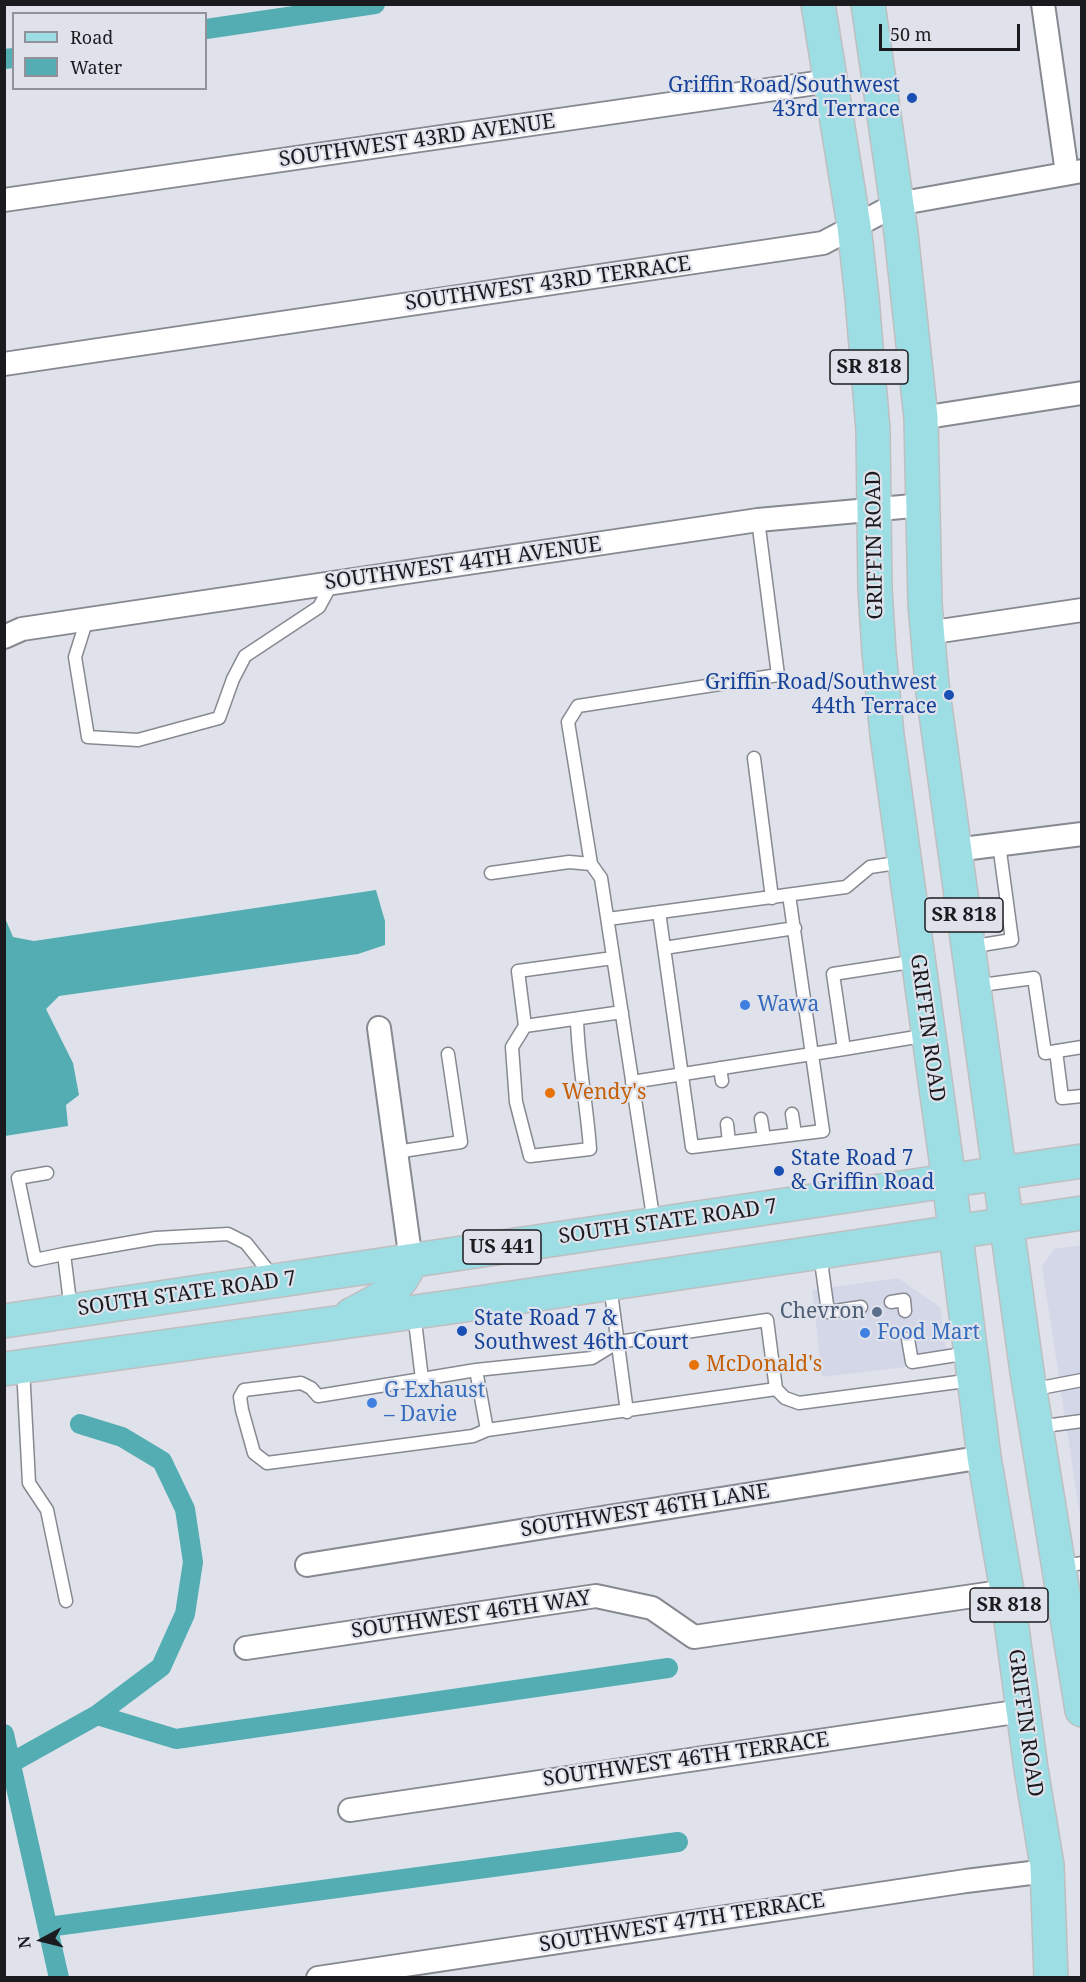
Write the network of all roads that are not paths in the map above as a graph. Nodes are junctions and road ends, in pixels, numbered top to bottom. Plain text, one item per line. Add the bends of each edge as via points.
1 (818, 4) edge
2 (868, 4) edge
3 (1043, 4) edge
4 (830, 81) junction
5 (1074, 172) edge
6 (4, 200) edge
7 (897, 204) junction
8 (854, 226) junction
9 (4, 364) edge
10 (1082, 393) edge
11 (921, 418) junction
12 (924, 505) junction
13 (873, 509) junction
14 (758, 520) junction
15 (332, 583) junction
16 (1082, 610) edge
17 (87, 619) junction
18 (927, 633) junction
19 (4, 637) edge
20 (754, 758) dead end
21 (1082, 834) edge
22 (999, 844) junction
23 (955, 850) junction
24 (905, 861) junction
25 (591, 864) junction
26 (491, 873) dead end
27 (789, 895) junction
28 (772, 898) junction
29 (659, 912) junction
30 (608, 919) junction
31 (795, 928) junction
32 (968, 947) junction
33 (664, 948) junction
34 (613, 958) junction
35 (918, 961) junction
36 (973, 987) junction
37 (622, 1012) junction
38 (577, 1019) junction
39 (525, 1026) junction
40 (379, 1028) dead end
41 (928, 1035) junction
42 (1082, 1047) edge
43 (843, 1049) junction
44 (1056, 1051) junction
45 (812, 1053) junction
46 (448, 1054) dead end
47 (784, 1058) junction
48 (752, 1063) junction
49 (786, 1071) dead end
50 (682, 1074) junction
51 (754, 1076) dead end
52 (632, 1082) junction
53 (1082, 1096) edge
54 (792, 1114) dead end
55 (761, 1119) dead end
56 (727, 1124) dead end
57 (795, 1134) junction
58 (764, 1138) junction
59 (729, 1142) junction
60 (396, 1152) junction
61 (1082, 1161) edge
62 (47, 1173) dead end
63 (999, 1173) junction
64 (948, 1181) junction
65 (1082, 1213) edge
66 (654, 1224) junction
67 (1006, 1225) junction
68 (955, 1233) junction
69 (820, 1253) junction
70 (64, 1254) junction
71 (411, 1261) junction
72 (275, 1281) junction
73 (610, 1284) junction
74 (891, 1302) dead end
75 (861, 1307) dead end
76 (71, 1311) junction
77 (905, 1311) dead end
78 (413, 1312) junction
79 (4, 1321) edge
80 (336, 1323) junction
81 (908, 1339) dead end
82 (618, 1342) junction
83 (972, 1366) junction
84 (14, 1368) edge
85 (476, 1370) junction
86 (422, 1379) junction
87 (1082, 1380) edge
88 (776, 1389) junction
89 (1030, 1389) junction
90 (627, 1412) junction
91 (1082, 1420) edge
92 (1036, 1427) junction
93 (487, 1430) junction
94 (984, 1456) junction
95 (307, 1565) dead end
96 (1070, 1565) edge
97 (1007, 1591) junction
98 (66, 1601) dead end
99 (246, 1648) dead end
100 (1022, 1710) junction
101 (1082, 1710) edge
102 (350, 1810) dead end
103 (1047, 1871) junction
104 (318, 1977) edge
105 (1051, 1977) edge

1 - 4 main road, GRIFFIN ROAD / SR 818
2 - 7 main road, SR 818
3 - 5 street
4 - 6 street, SOUTHWEST 43RD AVENUE
4 - 8 main road, GRIFFIN ROAD / SR 818
5 - 7 street, SOUTHWEST 43RD TERRACE
7 - 8 street, SOUTHWEST 43RD TERRACE
7 - 11 main road, SR 818
8 - 9 street, SOUTHWEST 43RD TERRACE via 823,243
8 - 13 main road, GRIFFIN ROAD / SR 818 via 869,366
10 - 11 street
11 - 12 main road, SR 818
12 - 13 street, SOUTHWEST 44TH AVENUE
12 - 18 main road, SR 818
13 - 14 street, SOUTHWEST 44TH AVENUE
13 - 24 main road, GRIFFIN ROAD / SR 818 via 879,652
14 - 15 street, SOUTHWEST 44TH AVENUE
14 - 25 lane via 778,675 746,685 578,706 568,723
15 - 17 street, SOUTHWEST 44TH AVENUE
15 - 17 lane via 319,607 245,656 219,718 138,740 88,737 75,657
16 - 18 street
17 - 19 street, SOUTHWEST 44TH AVENUE via 22,629
18 - 23 main road, SR 818
20 - 28 lane
21 - 22 street
22 - 23 street
22 - 32 lane via 1012,940
23 - 32 main road, SR 818
24 - 27 lane via 870,867 846,887
24 - 35 main road, GRIFFIN ROAD / SR 818
25 - 26 lane via 570,862
25 - 30 lane via 601,878
27 - 28 lane
27 - 31 lane
28 - 29 lane
29 - 30 lane
29 - 33 lane
30 - 34 lane
31 - 33 lane
31 - 45 lane
32 - 36 main road, SR 818
33 - 50 lane
34 - 37 lane
34 - 39 lane via 518,971
35 - 41 main road, GRIFFIN ROAD / SR 818
35 - 43 lane via 833,974
36 - 44 lane via 1034,978 1044,1053
36 - 63 main road, SR 818
37 - 38 lane
37 - 52 lane
38 - 39 lane
38 - 39 lane via 590,1149 530,1156 516,1102 512,1047
40 - 60 street
41 - 43 lane
41 - 64 main road, GRIFFIN ROAD / SR 818
42 - 44 lane
43 - 45 lane
44 - 53 lane via 1062,1098
45 - 47 lane
45 - 57 lane via 823,1131
46 - 60 lane via 461,1142
47 - 48 lane
47 - 49 lane
48 - 50 lane via 721,1075
48 - 51 lane
50 - 52 lane
50 - 59 lane via 692,1147
52 - 66 lane
54 - 57 lane
55 - 58 lane
56 - 59 lane
57 - 58 lane
58 - 59 lane
60 - 71 street
61 - 63 main road, SOUTH STATE ROAD 7 / US 441
62 - 70 lane via 18,1178 35,1260
63 - 64 main road, SOUTH STATE ROAD 7 / US 441
63 - 67 main road, SR 818
64 - 66 main road, SOUTH STATE ROAD 7 / US 441
64 - 68 main road, GRIFFIN ROAD / SR 818
65 - 67 main road, US 441
66 - 71 main road, SOUTH STATE ROAD 7 / US 441
67 - 68 main road, US 441
67 - 89 main road, SR 818
68 - 69 main road, US 441
68 - 83 main road, GRIFFIN ROAD / SR 818
69 - 73 main road, US 441
69 - 75 lane via 828,1312
70 - 72 lane via 156,1238 228,1234 246,1243
70 - 76 lane
71 - 72 main road, SOUTH STATE ROAD 7 / US 441
71 - 80 main road via 403,1278 385,1296
72 - 76 main road, SOUTH STATE ROAD 7 / US 441
73 - 78 main road, US 441
73 - 82 lane
74 - 77 lane via 904,1300
76 - 79 main road, SOUTH STATE ROAD 7 / US 441
78 - 80 main road, US 441
78 - 86 lane
80 - 84 main road, US 441
81 - 83 lane via 912,1362
82 - 85 lane via 592,1358
82 - 88 lane via 766,1320
82 - 90 lane
83 - 88 lane via 800,1403 785,1398
83 - 94 main road, GRIFFIN ROAD / SR 818
84 - 98 lane via 28,1483 47,1510
85 - 86 lane
85 - 93 lane
86 - 93 lane via 318,1396 301,1383 244,1390 240,1397 242,1410 254,1453 267,1463 473,1436
87 - 89 lane
88 - 90 lane
89 - 92 main road, SR 818
90 - 93 lane
91 - 92 lane
92 - 96 main road, SR 818
94 - 95 street, SOUTHWEST 46TH LANE
94 - 97 main road, GRIFFIN ROAD / SR 818
96 - 101 main road, SR 818
97 - 99 street, SOUTHWEST 46TH WAY via 694,1637 652,1608 596,1596
97 - 100 main road, GRIFFIN ROAD / SR 818
100 - 102 street, SOUTHWEST 46TH TERRACE
100 - 103 main road, GRIFFIN ROAD / SR 818
103 - 104 street, SOUTHWEST 47TH TERRACE
103 - 105 main road, GRIFFIN ROAD / SR 818

